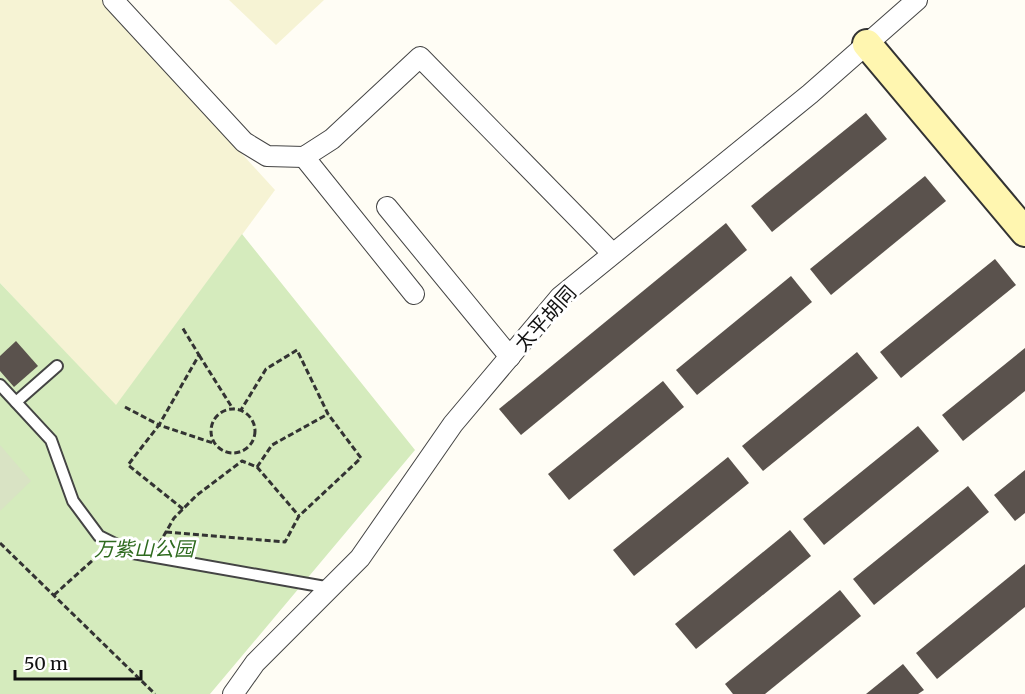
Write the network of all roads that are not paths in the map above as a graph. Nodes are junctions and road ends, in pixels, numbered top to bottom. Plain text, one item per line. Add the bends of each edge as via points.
1 (113, 0) edge
2 (916, 0) edge
3 (867, 44) junction
4 (304, 157) junction
5 (387, 207) dead end
6 (1025, 232) edge
7 (612, 253) junction
8 (414, 294) dead end
9 (510, 357) junction
10 (57, 366) dead end
11 (0, 385) edge
12 (16, 402) junction
13 (332, 588) junction
14 (233, 694) edge

1 - 4 street via 244,142 267,156
2 - 3 street, 太平胡同
3 - 6 street
3 - 7 street, 太平胡同
4 - 7 street via 332,140 420,57
4 - 8 street
5 - 9 street
7 - 9 street, 太平胡同 via 560,297
9 - 13 street, 太平胡同 via 453,424 360,558
10 - 12 lane
11 - 12 lane
12 - 13 lane via 51,440 73,501 99,536 133,553
13 - 14 street, 太平胡同 via 255,663

